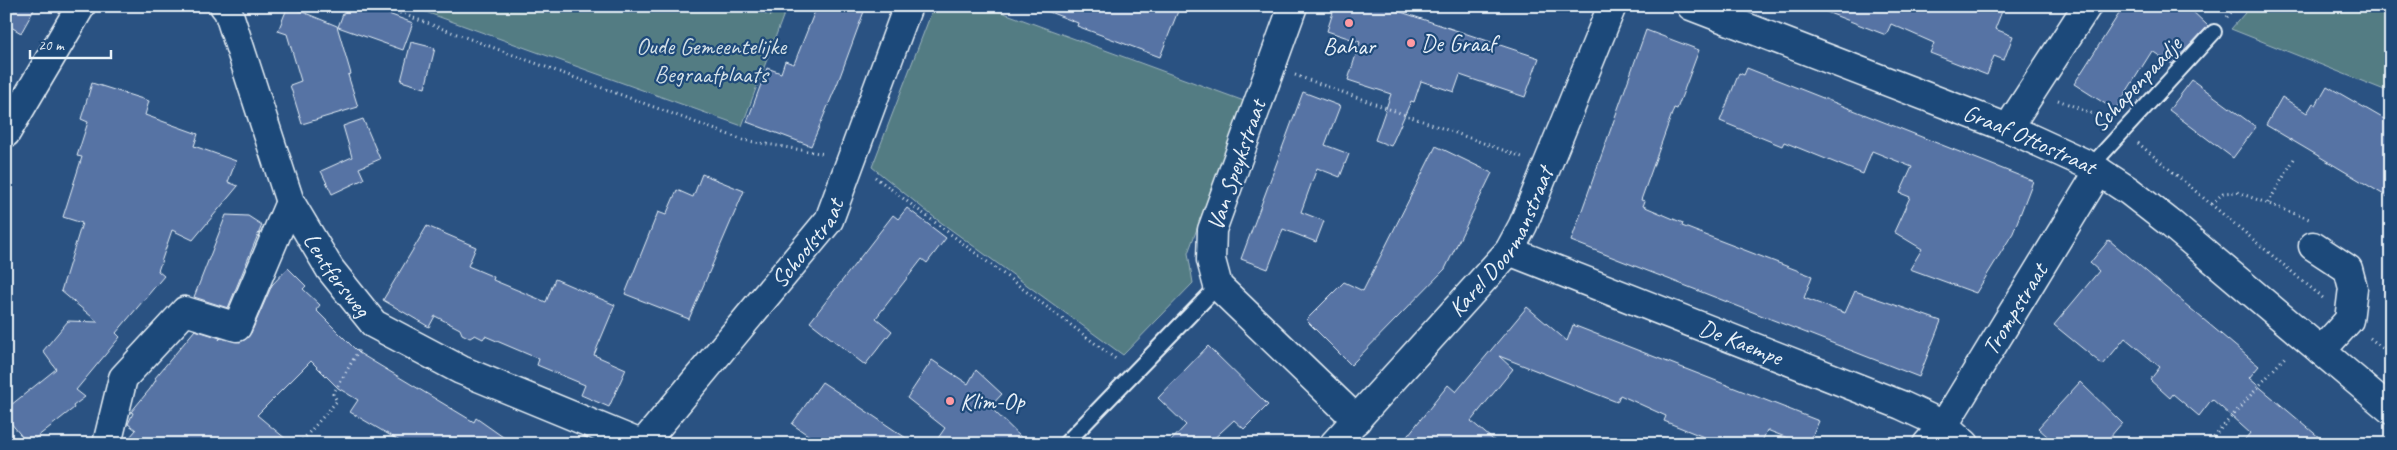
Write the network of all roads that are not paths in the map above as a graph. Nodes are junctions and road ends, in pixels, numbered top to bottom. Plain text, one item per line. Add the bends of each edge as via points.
1 (82, 6) edge
2 (103, 6) edge
3 (224, 6) edge
4 (908, 6) edge
5 (1293, 6) edge
6 (1612, 6) edge
7 (1691, 6) edge
8 (2086, 6) edge
9 (2214, 32) dead end
10 (37, 81) junction
11 (2008, 128) junction
12 (6, 133) edge
13 (2095, 169) junction
14 (290, 202) junction
15 (2313, 233) road end
16 (1509, 251) junction
17 (1218, 286) junction
18 (2312, 344) junction
19 (2391, 410) edge
20 (1357, 420) junction
21 (1935, 434) edge
22 (106, 444) edge
23 (642, 444) edge
24 (1065, 444) edge
25 (1334, 444) edge
26 (1964, 444) edge

1 - 10 street
2 - 10 street
3 - 14 street, Lentfersweg
4 - 23 street, Schoolstraat via 829,220
5 - 17 street, Van Speykstraat via 1212,230 1210,260
6 - 16 street, Karel Doormanstraat
7 - 11 street, Graaf Ottostraat
8 - 11 street
9 - 13 lane, Schapenpaadje via 2124,131
10 - 12 street
11 - 13 street, Graaf Ottostraat
13 - 18 street, Graaf Ottostraat via 2170,223
13 - 21 street, Trompstraat
14 - 22 street via 238,327 185,311 123,378
14 - 23 street, Lentfersweg via 330,269 374,324 461,370
15 - 18 street via 2348,269 2353,288 2349,320
16 - 20 street, Karel Doormanstraat
16 - 21 street, De Kaempe via 1892,402
17 - 20 street, Van Speykstraat
17 - 24 lane
18 - 19 street, Graaf Ottostraat
20 - 25 street, Karel Doormanstraat
21 - 26 street, De Kaempe

